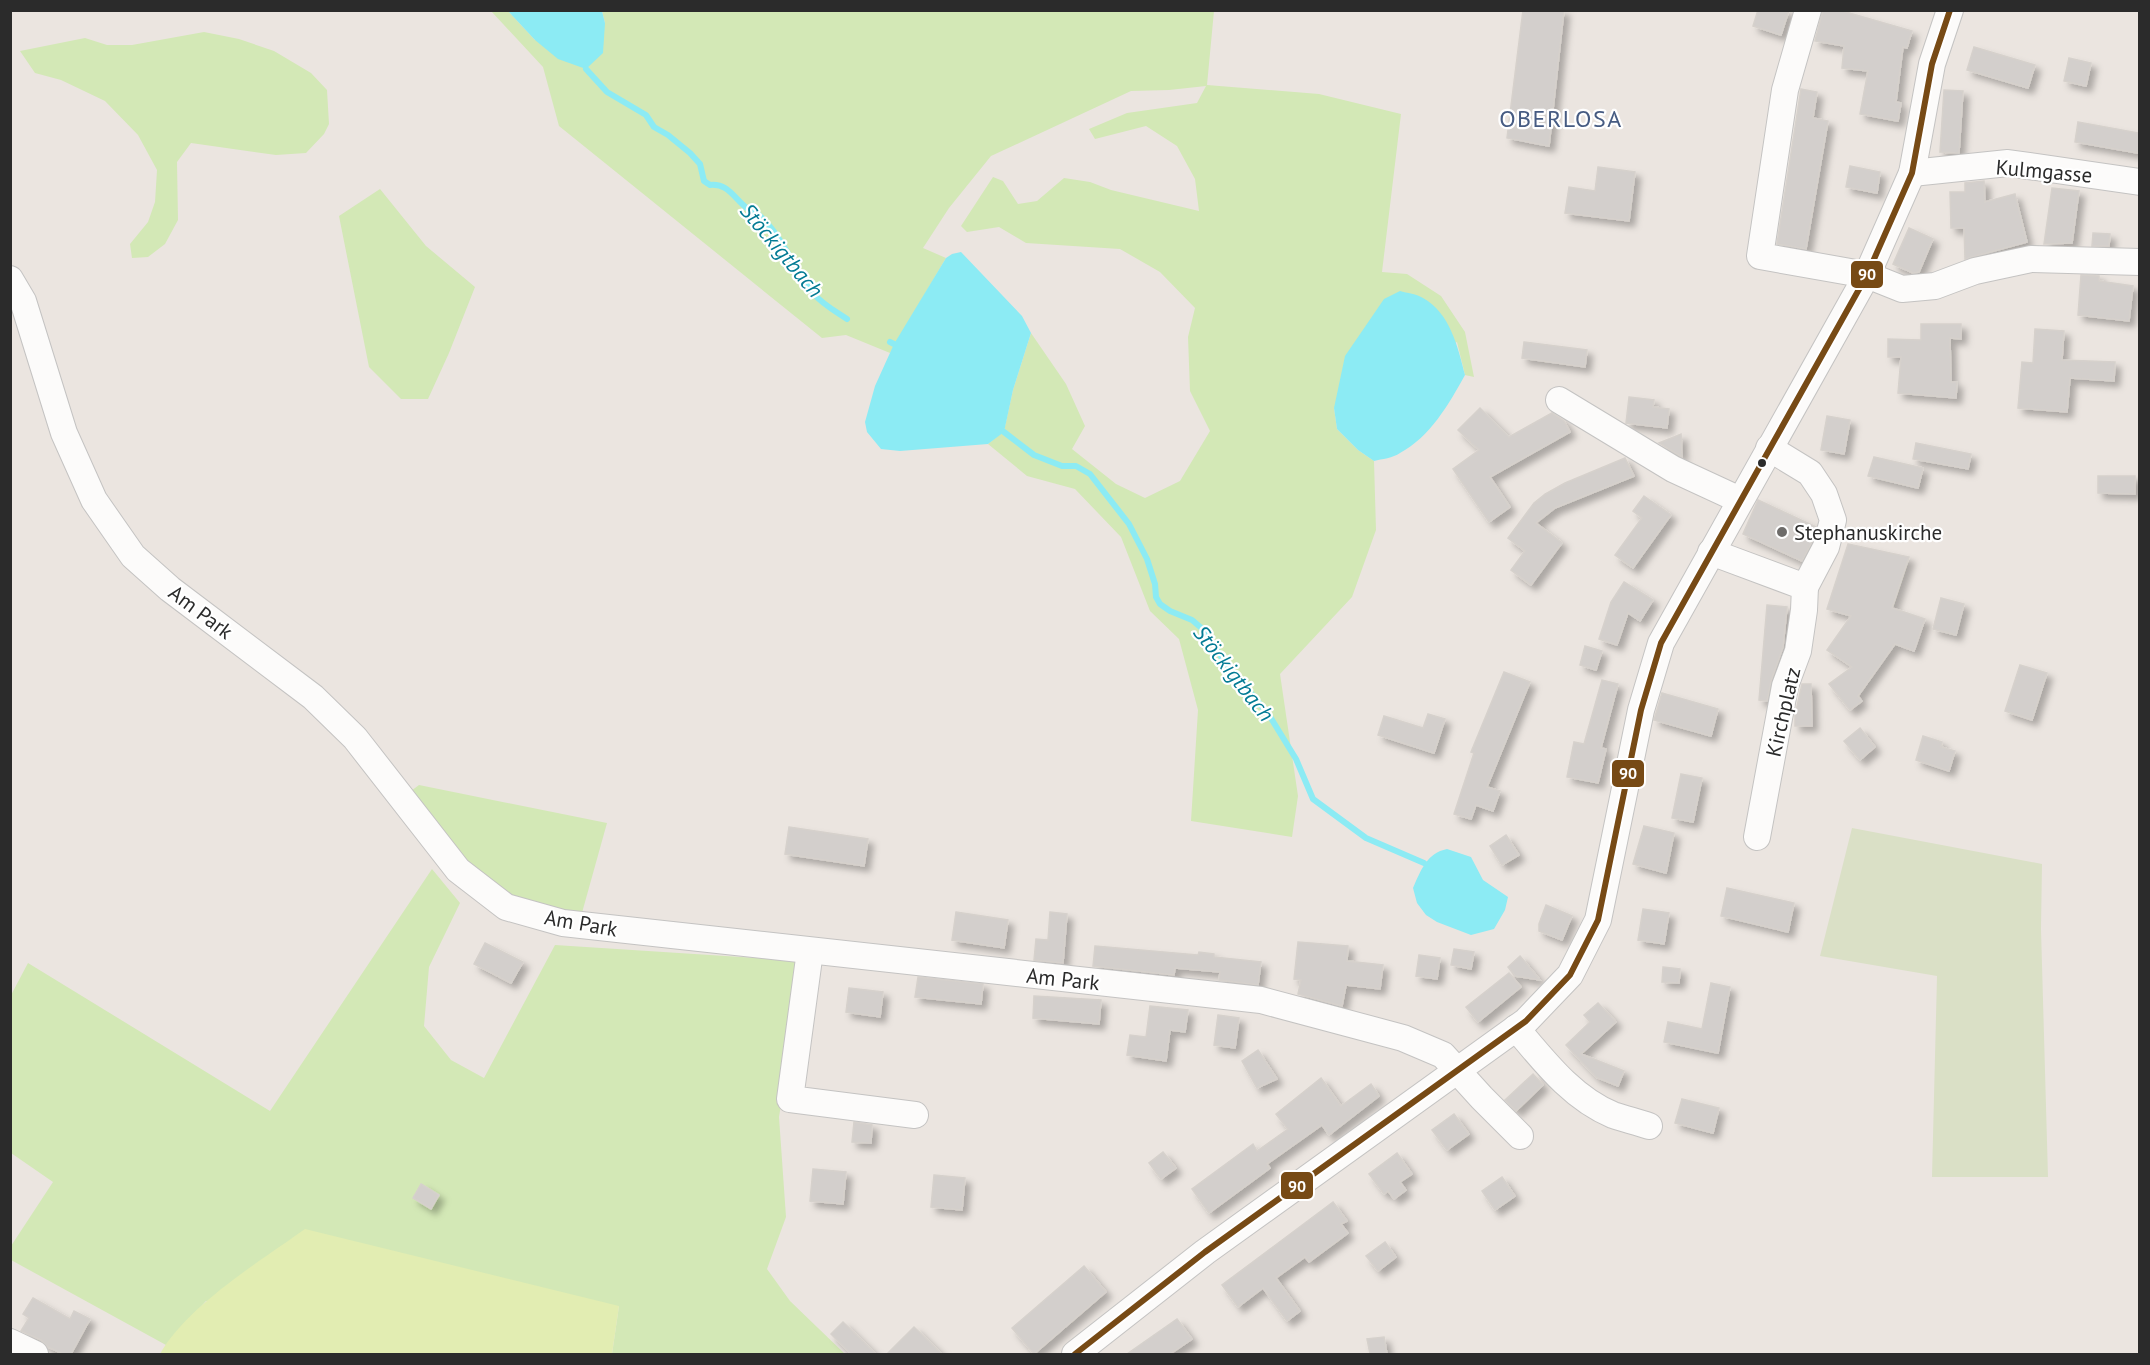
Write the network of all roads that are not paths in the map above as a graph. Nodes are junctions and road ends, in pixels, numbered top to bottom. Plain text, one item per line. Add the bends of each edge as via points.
1 (1808, 10) edge
2 (1950, 10) edge
3 (1912, 173) junction
4 (2139, 182) edge
5 (2139, 262) edge
6 (1867, 275) junction
7 (10, 279) edge
8 (1559, 400) dead end
9 (1769, 448) junction
10 (1740, 500) junction
11 (1711, 552) junction
12 (1805, 587) junction
13 (1757, 837) dead end
14 (810, 951) junction
15 (1516, 1028) junction
16 (1458, 1070) junction
17 (915, 1115) dead end
18 (1649, 1126) dead end
19 (1520, 1136) dead end
20 (10, 1342) edge
21 (35, 1354) edge
22 (1075, 1354) edge

1 - 6 street via 1785,90 1760,256
2 - 3 street via 1932,64
3 - 4 street, Kulmgasse via 2008,163
3 - 6 street
5 - 6 street via 2031,259 1975,271 1935,286 1902,289
6 - 9 street
7 - 14 street, Am Park via 23,301 68,443 94,500 133,556 170,589 314,697 356,738 458,870 506,907 563,923
8 - 10 street via 1673,469
9 - 10 street
9 - 12 street, Kirchplatz via 1810,473 1824,494 1833,520 1826,547
10 - 11 street
11 - 12 street
11 - 15 street via 1661,643 1641,710 1598,920 1570,975
12 - 13 street, Kirchplatz via 1798,651 1785,686
14 - 16 street, Am Park via 1261,1000 1404,1038 1443,1054
14 - 17 street via 790,1100
15 - 16 street
15 - 18 street via 1579,1095 1612,1114
16 - 19 street, Am Park
16 - 22 street via 1204,1252
20 - 21 street

